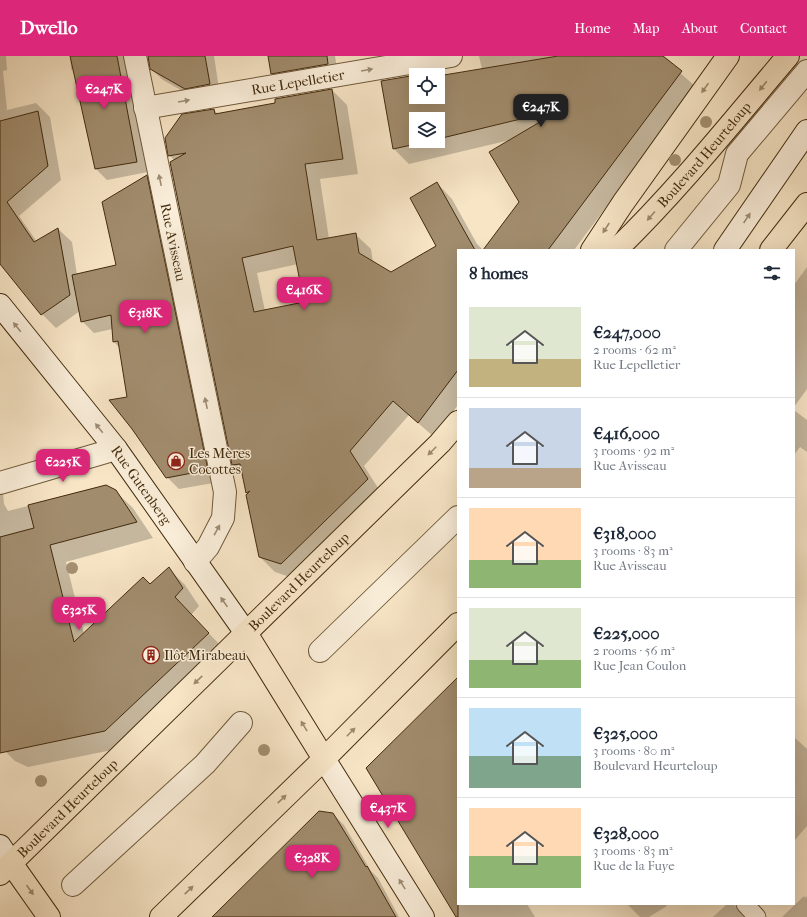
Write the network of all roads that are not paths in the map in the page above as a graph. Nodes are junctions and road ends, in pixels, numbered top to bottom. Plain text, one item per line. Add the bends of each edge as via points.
1 (135, 56) edge
2 (451, 56) edge
3 (728, 56) edge
4 (788, 56) edge
5 (807, 71) edge
6 (145, 108) junction
7 (807, 131) edge
8 (807, 204) edge
9 (593, 249) edge
10 (617, 249) edge
11 (677, 249) edge
12 (726, 249) edge
13 (772, 249) edge
14 (0, 305) edge
15 (457, 423) edge
16 (116, 449) junction
17 (0, 483) edge
18 (457, 518) edge
19 (195, 562) junction
20 (457, 625) edge
21 (246, 633) junction
22 (320, 651) dead end
23 (241, 723) dead end
24 (324, 760) junction
25 (4, 861) edge
26 (73, 885) dead end
27 (746, 905) edge
28 (49, 917) edge
29 (161, 917) edge
30 (423, 917) edge
31 (757, 917) edge

1 - 6 street, Rue Avisseau
6 -> 2 street, Rue Lepelletier
3 -> 9 main road
4 -> 10 main road, Boulevard Heurteloup via 651,216
5 - 11 street, Boulevard Heurteloup via 737,154 729,185
19 -> 6 street, Rue Avisseau via 208,547 223,518 225,492
12 -> 7 street
8 - 13 main road
16 -> 14 street, Rue Gutenberg
15 -> 21 main road, Boulevard Heurteloup via 440,443
16 - 17 street
16 - 19 street, Rue Gutenberg
18 - 22 street
21 -> 19 street, Rue Gutenberg
24 -> 20 main road
24 -> 21 main road
21 -> 25 main road, Boulevard Heurteloup
23 - 26 street via 205,764
29 -> 24 main road
30 -> 24 street
25 -> 28 main road
27 - 31 lane

